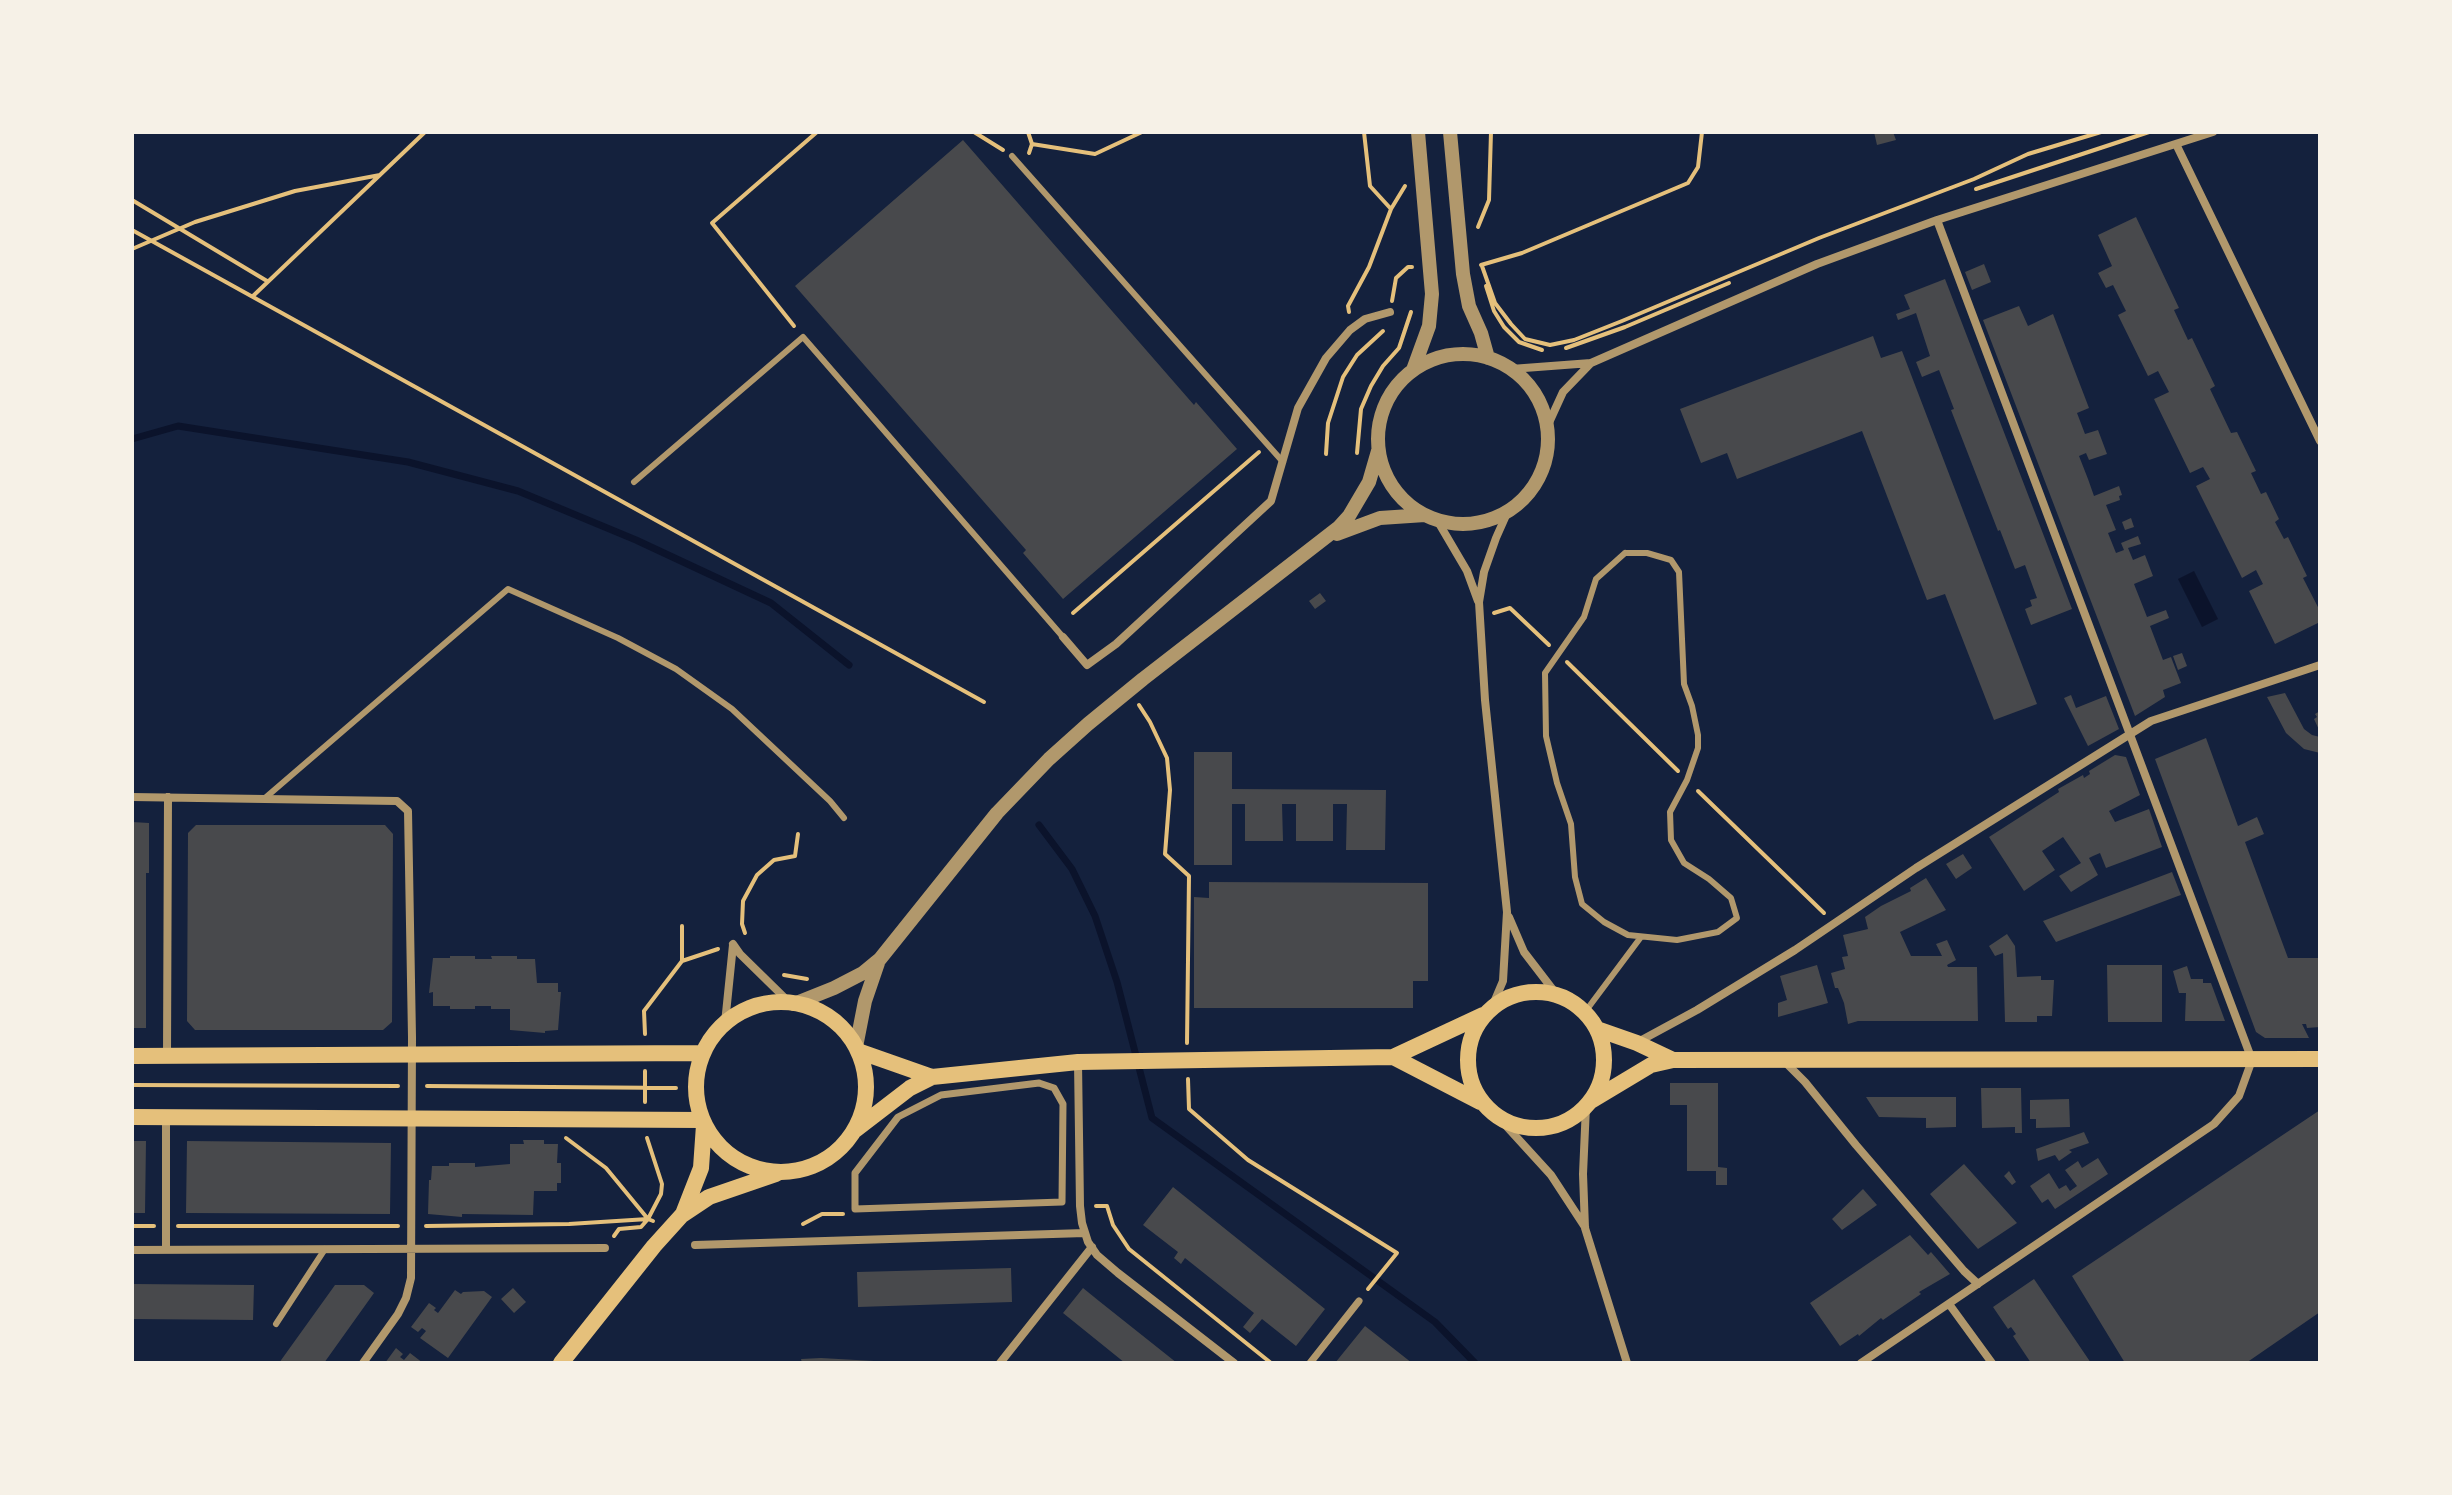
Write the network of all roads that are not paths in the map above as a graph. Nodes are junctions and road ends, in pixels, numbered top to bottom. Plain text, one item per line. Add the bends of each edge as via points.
1 (1418, 132) edge
2 (1450, 132) edge
3 (2213, 132) edge
4 (2176, 144) junction
5 (1012, 156) road end
6 (1937, 220) junction
7 (1390, 312) dead end
8 (1488, 358) junction
9 (1591, 363) junction
10 (1511, 369) junction
11 (1413, 370) junction
12 (1547, 427) junction
13 (2320, 441) edge
14 (1378, 451) junction
15 (1283, 462) junction
16 (634, 482) dead end
17 (1508, 511) junction
18 (1431, 518) junction
19 (1326, 539) junction
20 (1479, 602) junction
21 (1063, 637) joint
22 (2320, 665) edge
23 (2132, 733) junction
24 (132, 797) edge
25 (168, 797) junction
26 (265, 798) junction
27 (844, 818) dead end
28 (1507, 912) junction
29 (1641, 937) junction
30 (880, 959) junction
31 (1557, 995) junction
32 (792, 1004) junction
33 (1488, 1011) junction
34 (1585, 1012) junction
35 (725, 1023) junction
36 (1597, 1029) junction
37 (1637, 1043) junction
38 (857, 1049) junction
39 (703, 1053) junction
40 (412, 1055) junction
41 (132, 1056) edge
42 (167, 1056) junction
43 (1393, 1057) junction
44 (2320, 1059) edge
45 (1673, 1060) junction
46 (1783, 1060) junction
47 (2252, 1060) junction
48 (1078, 1062) junction
49 (932, 1077) junction
50 (1039, 1083) joint
51 (1482, 1103) junction
52 (1588, 1103) junction
53 (132, 1117) edge
54 (166, 1117) junction
55 (1499, 1118) junction
56 (411, 1119) junction
57 (703, 1122) junction
58 (854, 1131) junction
59 (785, 1171) junction
60 (682, 1215) junction
61 (1585, 1228) junction
62 (1085, 1233) junction
63 (695, 1245) dead end
64 (1092, 1247) junction
65 (605, 1248) dead end
66 (325, 1249) junction
67 (411, 1249) junction
68 (132, 1250) edge
69 (166, 1250) junction
70 (1978, 1284) junction
71 (1361, 1298) road end
72 (1949, 1304) junction
73 (276, 1324) dead end
74 (363, 1363) edge
75 (561, 1363) edge
76 (1000, 1363) edge
77 (1234, 1363) edge
78 (1310, 1363) edge
79 (1627, 1363) edge
80 (1861, 1363) edge
81 (1992, 1363) edge

1 - 11 street via 1432,294 1429,326
2 - 8 street via 1463,274
3 - 4 street
4 - 6 street
4 - 13 street
5 - 15 lane
6 - 9 street via 1817,264
6 - 23 street
7 - 15 street via 1365,319 1326,358 1298,408
8 - 10 street
8 - 11 street via 1449,355
9 - 10 street
9 - 12 street via 1563,392
10 - 12 street via 1539,400
11 - 14 street via 1382,412
12 - 17 street via 1540,475
14 - 18 street via 1394,489
14 - 19 street via 1369,482 1349,516
15 - 21 street via 1271,501 1116,644 1087,665
16 - 21 lane via 803,337
17 - 18 street via 1473,523
17 - 20 street via 1484,572
18 - 19 street via 1380,518
18 - 20 street via 1467,571
19 - 30 street via 1088,724 1016,792
20 - 28 street
22 - 23 street via 2151,721
23 - 37 street
23 - 47 street
24 - 25 street
25 - 26 street
25 - 42 street
26 - 27 lane via 508,589 676,669 732,709
26 - 40 street via 397,801 408,811
28 - 31 street via 1524,952
28 - 33 street via 1503,981
29 - 29 lane via 1677,940 1718,932 1737,918 1731,898 1684,863 1671,840 1670,812 1698,748 1684,684 1679,572 1671,560 1625,553 1596,579 1584,617 1545,673 1546,736 1571,824 1582,904 1604,922
29 - 34 lane
30 - 32 street via 844,983
30 - 38 street via 865,1001
31 - 33 main road via 1522,993
31 - 34 main road
32 - 35 main road via 753,1007
32 - 35 street via 733,944
32 - 38 main road via 831,1019
33 - 43 main road
33 - 51 main road via 1470,1038 1467,1058
34 - 36 main road
35 - 39 main road
36 - 37 main road
36 - 52 main road via 1604,1069
37 - 45 main road
38 - 49 main road
38 - 58 main road via 866,1093
39 - 40 main road
39 - 57 main road via 695,1089
40 - 42 main road
40 - 56 street
41 - 42 main road
43 - 48 main road
43 - 51 main road
44 - 47 main road
45 - 46 main road
45 - 52 main road via 1651,1065
46 - 47 main road
46 - 70 street
47 - 70 street via 2239,1096 2214,1124
48 - 49 main road
48 - 62 street
49 - 58 main road
50 - 50 street via 941,1095 898,1117 855,1173 855,1209 1062,1202 1063,1104 1054,1088
51 - 55 main road
52 - 55 main road via 1572,1118 1552,1126 1528,1128
52 - 61 street
53 - 54 main road
54 - 56 main road
54 - 69 street
55 - 61 street via 1551,1175
56 - 57 main road
56 - 67 street
57 - 59 main road via 734,1158 760,1169
57 - 60 main road via 701,1168
58 - 59 main road via 825,1160
59 - 60 main road via 709,1197
60 - 75 main road
61 - 79 street
62 - 63 street
62 - 64 street
64 - 76 street
64 - 77 street
65 - 67 street
66 - 67 street
66 - 69 street
66 - 73 lane
67 - 74 street via 406,1298
68 - 69 street
70 - 72 street
71 - 78 street
72 - 80 street
72 - 81 street

